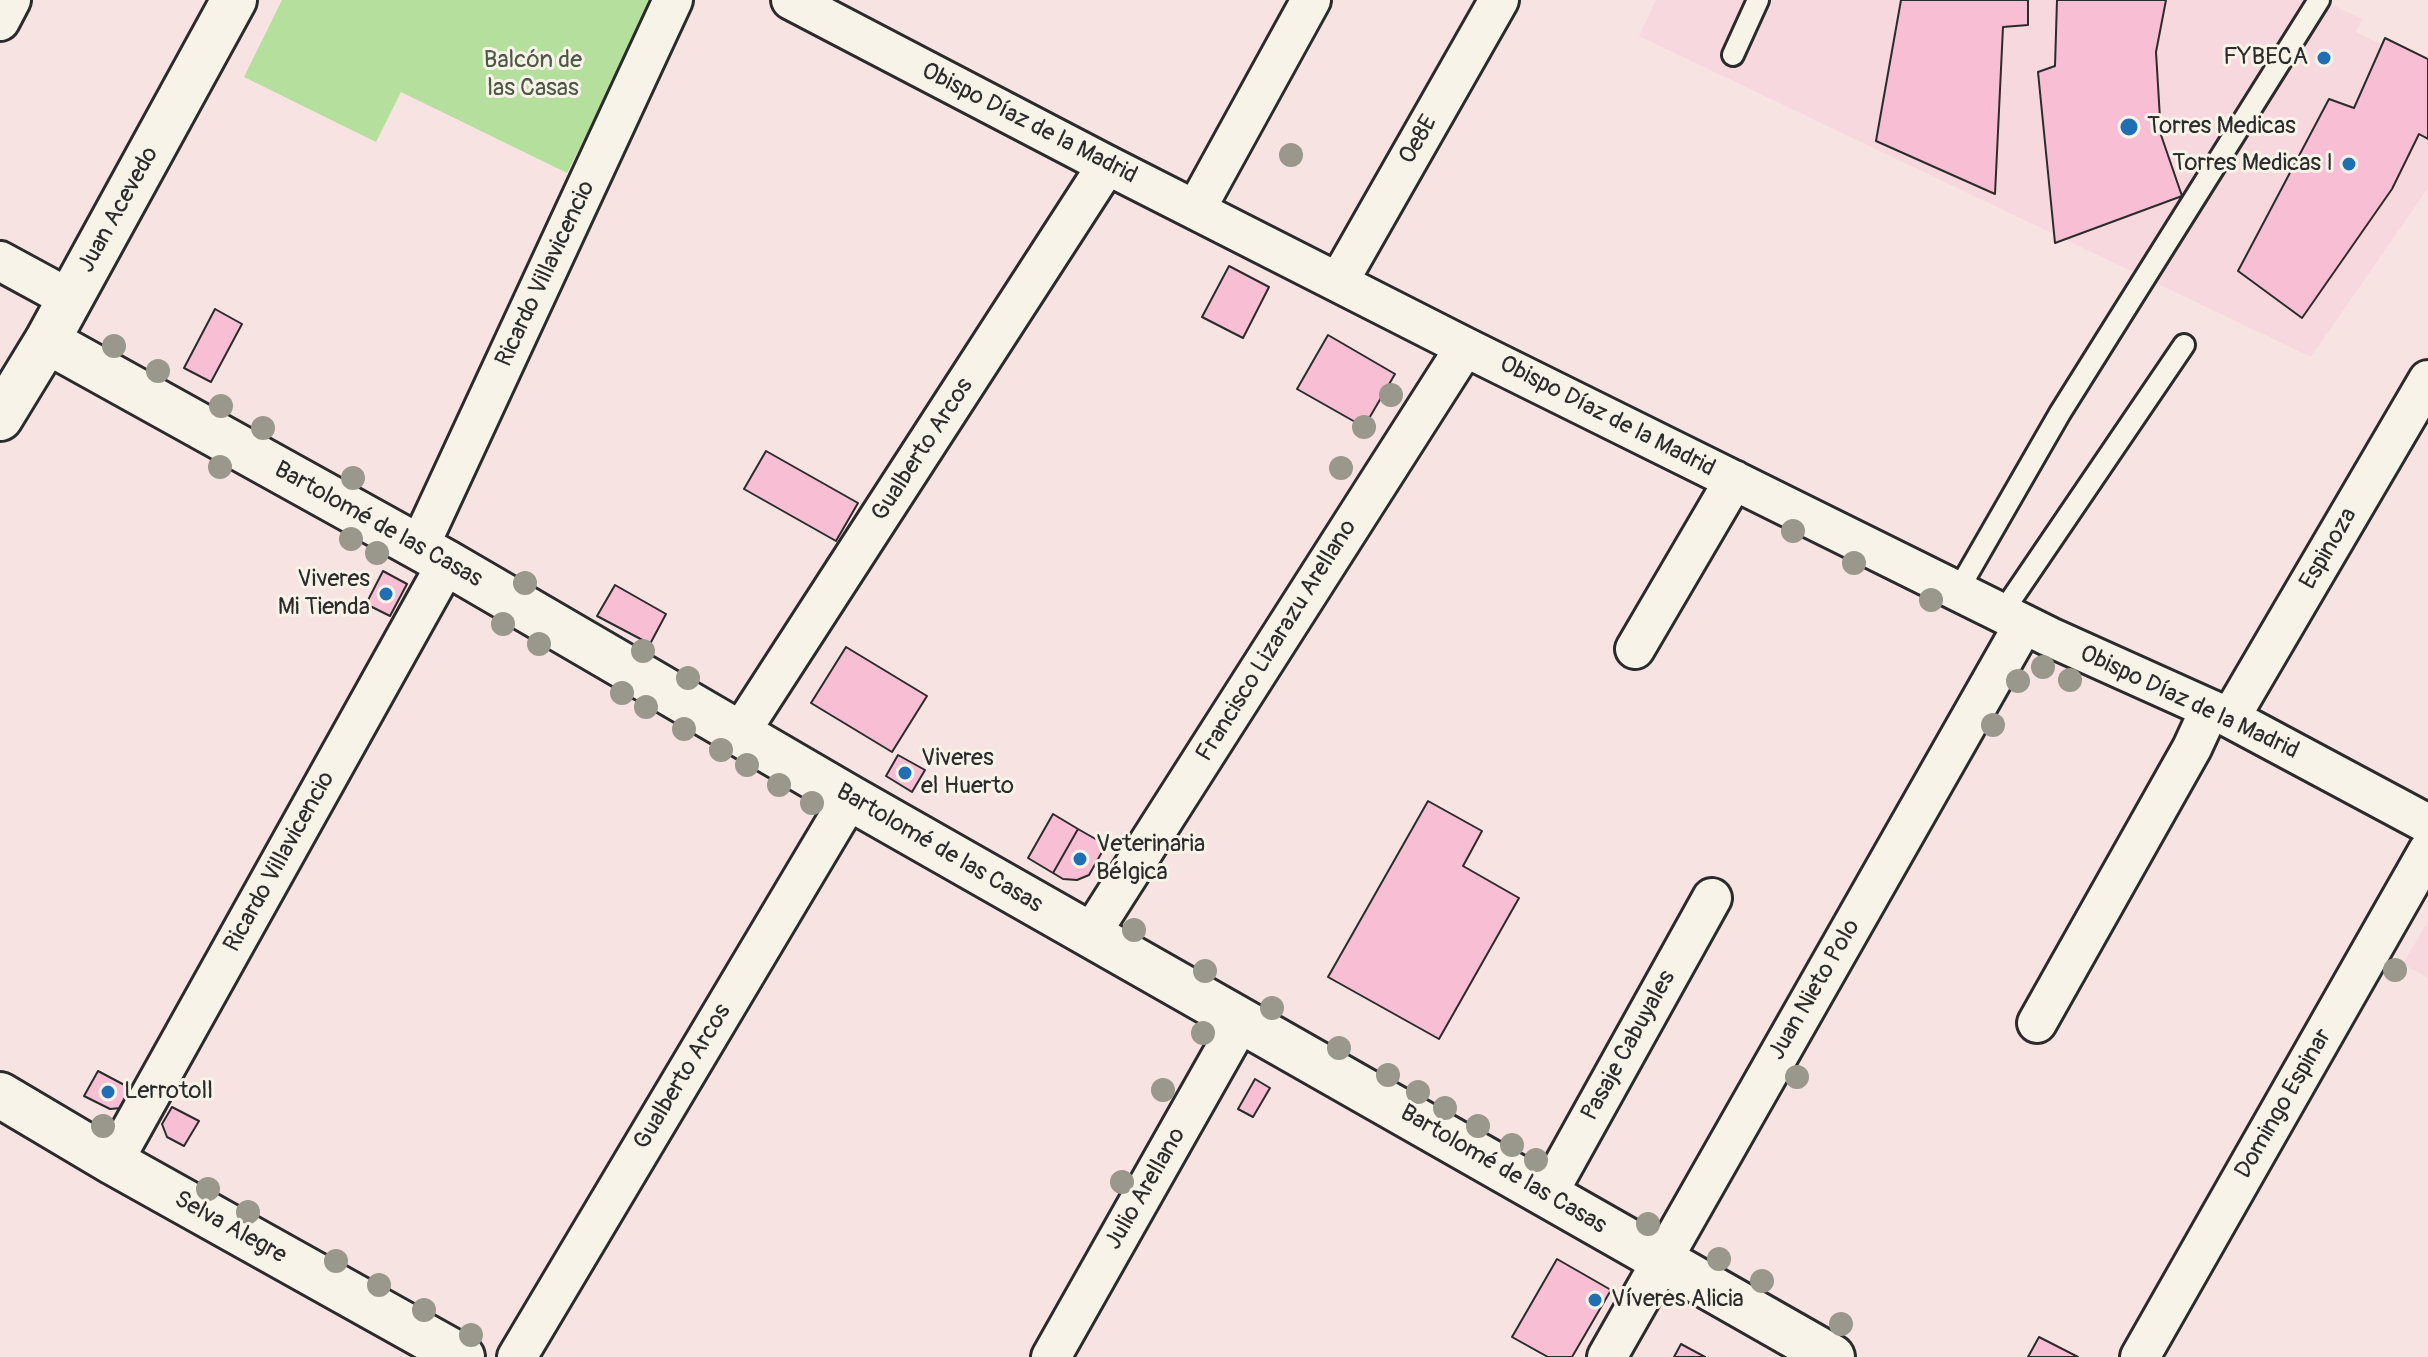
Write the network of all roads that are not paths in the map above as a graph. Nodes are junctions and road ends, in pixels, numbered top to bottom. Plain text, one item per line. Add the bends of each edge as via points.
1 (11, 0) edge
2 (234, 0) edge
3 (673, 0) edge
4 (791, 0) edge
5 (1311, 0) edge
6 (1499, 0) edge
7 (1758, 0) edge
8 (2319, 0) edge
9 (0, 21) edge
10 (1733, 55) dead end
11 (1107, 165) junction
12 (1196, 209) junction
13 (0, 261) edge
14 (1339, 281) junction
15 (70, 299) junction
16 (47, 341) junction
17 (2184, 345) dead end
18 (1465, 347) junction
19 (2428, 380) edge
20 (0, 418) edge
21 (1734, 480) junction
22 (433, 555) junction
23 (1957, 592) junction
24 (2013, 618) junction
25 (1635, 649) dead end
26 (2220, 713) junction
27 (739, 734) junction
28 (850, 798) junction
29 (2428, 824) edge
30 (2428, 851) edge
31 (1712, 898) dead end
32 (1090, 935) junction
33 (1241, 1021) junction
34 (2037, 1023) dead end
35 (0, 1095) edge
36 (113, 1162) junction
37 (1547, 1195) junction
38 (1662, 1260) junction
39 (462, 1357) edge
40 (517, 1357) edge
41 (1051, 1357) edge
42 (1607, 1357) edge
43 (1832, 1357) edge
44 (2140, 1357) edge

1 - 9 street
2 - 15 street, Juan Acevedo
3 - 22 street, Ricardo Villavicencio
4 - 11 street, Obispo Díaz de la Madrid
5 - 12 street
6 - 14 street, Oe8E
7 - 10 lane
8 - 23 lane via 2060,413
11 - 12 street, Obispo Díaz de la Madrid
11 - 27 street, Gualberto Arcos
12 - 14 street, Obispo Díaz de la Madrid
13 - 15 street
14 - 18 street, Obispo Díaz de la Madrid
15 - 16 street, Juan Acevedo
16 - 20 street, Juan Acevedo
16 - 22 street, Bartolomé de las Casas
17 - 24 lane
18 - 21 street, Obispo Díaz de la Madrid
18 - 32 street, Francisco Lizarazu Arellano
19 - 26 street, Espinoza
21 - 23 street, Obispo Díaz de la Madrid
21 - 25 street
22 - 27 street, Bartolomé de las Casas
22 - 36 street, Ricardo Villavicencio
23 - 24 street, Obispo Díaz de la Madrid
24 - 26 street, Obispo Díaz de la Madrid
24 - 38 street, Juan Nieto Polo
26 - 29 street, Obispo Díaz de la Madrid
26 - 34 street, Espinoza via 2192,748
27 - 28 street, Bartolomé de las Casas
28 - 32 street, Bartolomé de las Casas
28 - 40 street, Gualberto Arcos
30 - 44 street, Domingo Espinar
31 - 37 street, Pasaje Cabuyales
32 - 33 street, Bartolomé de las Casas
33 - 37 street, Bartolomé de las Casas
33 - 41 street, Julio Arellano
35 - 36 street, Selva Alegre
36 - 39 street, Selva Alegre
37 - 38 street, Bartolomé de las Casas
38 - 42 street, Juan Nieto Polo
38 - 43 street, Bartolomé de las Casas

